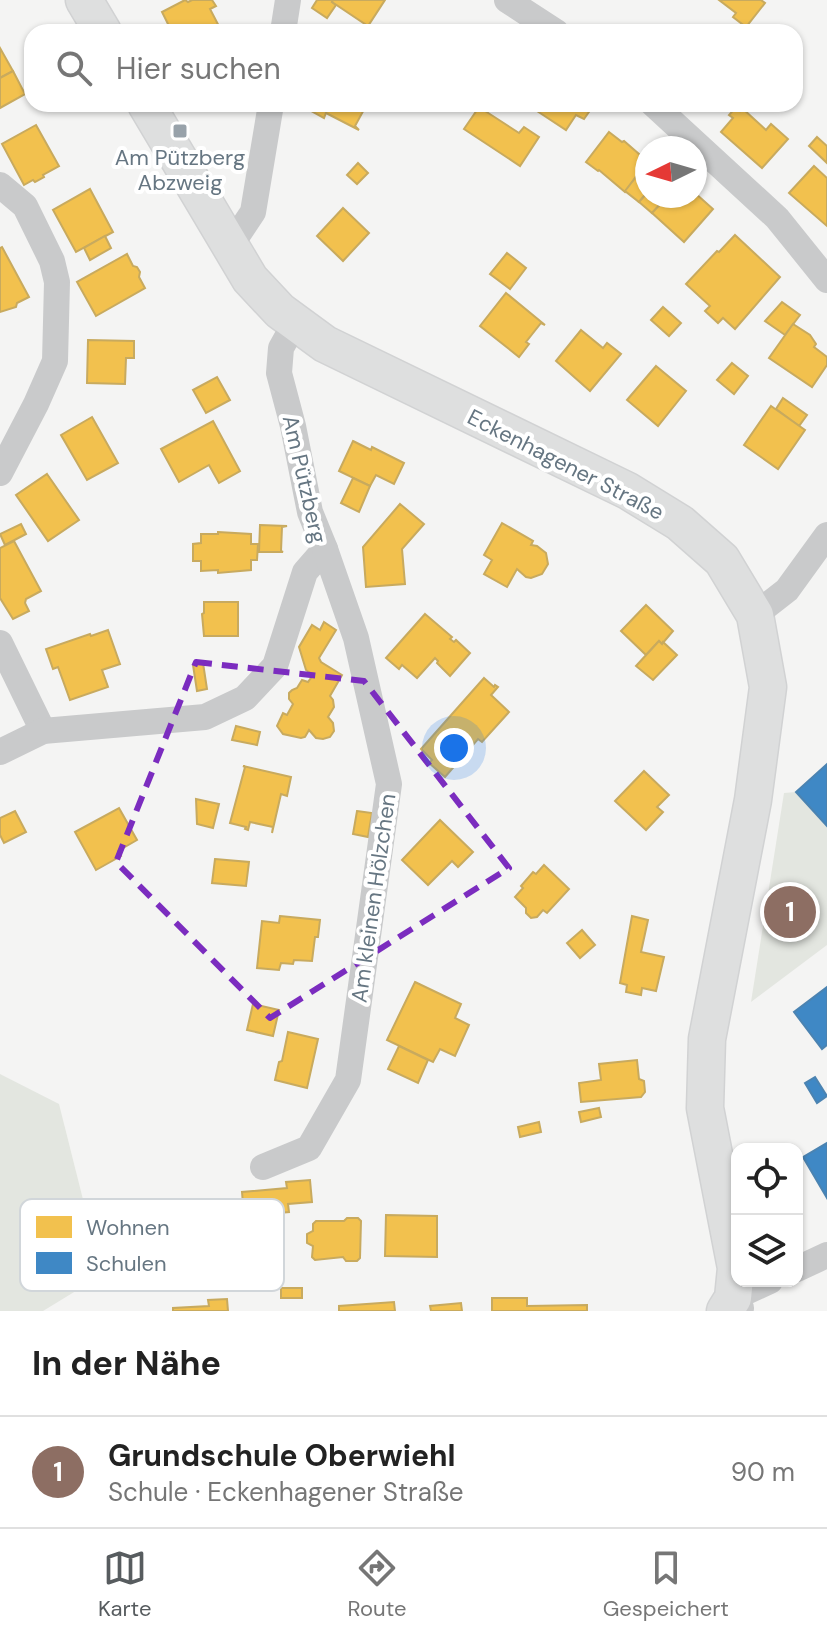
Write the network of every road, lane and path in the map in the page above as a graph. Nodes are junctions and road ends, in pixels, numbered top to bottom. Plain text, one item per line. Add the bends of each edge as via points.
1 (84, 0) edge
2 (288, 0) edge
3 (507, 0) edge
4 (98, 24) edge
5 (284, 24) edge
6 (544, 24) edge
7 (151, 112) edge
8 (270, 112) edge
9 (662, 112) edge
10 (0, 185) edge
11 (228, 244) junction
12 (827, 280) edge
13 (295, 323) junction
14 (0, 473) edge
15 (827, 535) edge
16 (325, 549) junction
17 (755, 615) junction
18 (0, 643) edge
19 (43, 731) junction
20 (0, 752) edge
21 (263, 1167) dead end
22 (827, 1255) edge
23 (803, 1266) edge
24 (762, 1287) edge
25 (734, 1307) edge

1 - 4 main road
2 - 5 street
3 - 6 street
7 - 11 main road, Eckenhagener Straße
8 - 11 street via 253,212
9 - 12 street via 777,218
10 - 14 street via 25,206 57,282 55,361
11 - 13 main road, Eckenhagener Straße via 258,290
13 - 16 street, Am Pützberg via 281,348 279,373 310,512
13 - 17 main road, Eckenhagener Straße via 325,344 628,491 680,523 722,560
15 - 17 street via 787,590
16 - 19 street, Am Pützberg via 305,572 275,666 245,698 205,717
16 - 21 street, Am kleinen Hölzchen via 356,638 389,784 348,1080 309,1148
17 - 25 main road, Eckenhagener Straße via 768,687 753,800 707,1039 705,1108 736,1268
18 - 19 street
19 - 20 street, Am Pützberg
22 - 23 street
24 - 25 street

